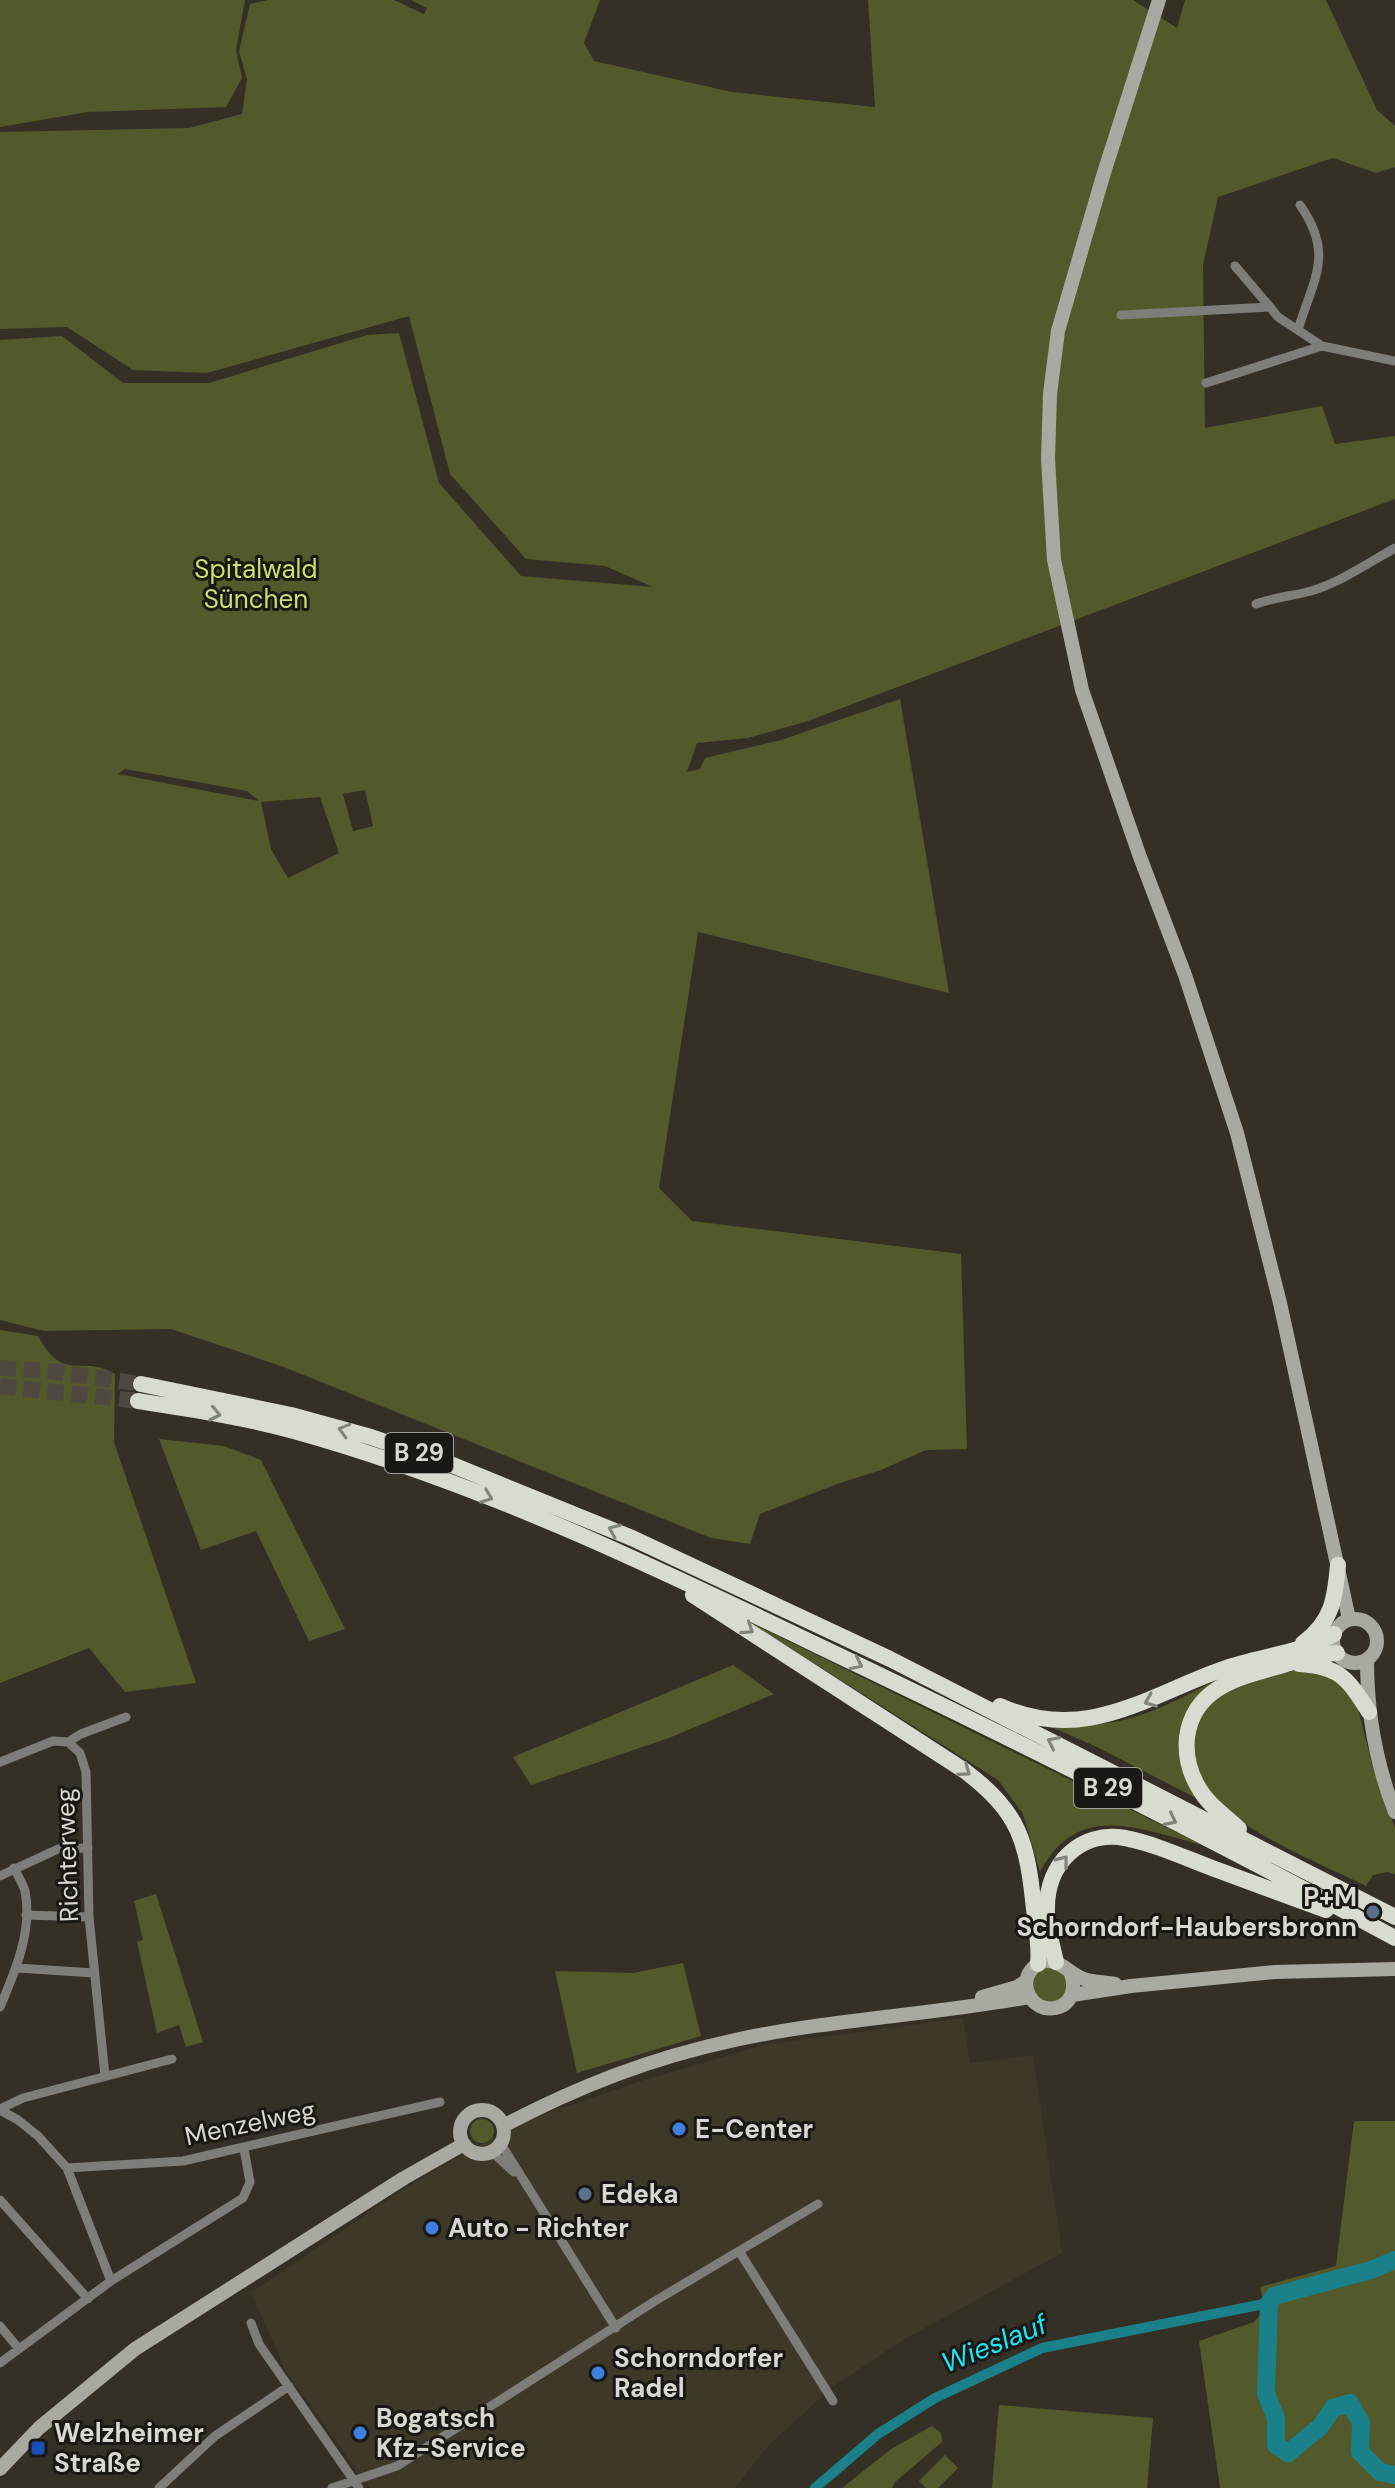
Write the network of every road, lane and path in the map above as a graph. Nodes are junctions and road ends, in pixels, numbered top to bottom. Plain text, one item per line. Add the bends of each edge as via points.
1 (1159, 0) edge
2 (1300, 205) dead end
3 (1235, 266) dead end
4 (1270, 307) junction
5 (1121, 315) dead end
6 (1298, 330) junction
7 (1322, 346) junction
8 (1395, 361) edge
9 (1206, 383) dead end
10 (1395, 548) edge
11 (1256, 604) dead end
12 (1338, 1565) junction
13 (661, 1570) junction
14 (1349, 1619) junction
15 (1334, 1634) junction
16 (1343, 1658) junction
17 (1284, 1659) junction
18 (1367, 1659) junction
19 (1366, 1689) junction
20 (950, 1690) junction
21 (1369, 1712) junction
22 (126, 1717) dead end
23 (68, 1742) junction
24 (0, 1762) edge
25 (1395, 1812) edge
26 (1248, 1840) junction
27 (88, 1848) junction
28 (14, 1868) junction
29 (0, 1876) edge
30 (1290, 1880) junction
31 (26, 1915) junction
32 (89, 1917) junction
33 (1395, 1917) edge
34 (1395, 1938) edge
35 (1056, 1962) junction
36 (1038, 1964) junction
37 (17, 1968) junction
38 (1395, 1969) edge
39 (94, 1973) junction
40 (1071, 1974) junction
41 (1026, 1981) junction
42 (1131, 1986) junction
43 (1072, 1995) junction
44 (1029, 1997) junction
45 (0, 2007) edge
46 (951, 2007) junction
47 (172, 2059) dead end
48 (105, 2076) junction
49 (440, 2102) dead end
50 (0, 2110) edge
51 (500, 2121) junction
52 (462, 2141) junction
53 (497, 2148) junction
54 (244, 2149) junction
55 (67, 2168) junction
56 (0, 2200) edge
57 (818, 2204) dead end
58 (739, 2251) junction
59 (111, 2281) junction
60 (88, 2299) junction
61 (251, 2323) dead end
62 (0, 2326) edge
63 (616, 2328) junction
64 (19, 2349) junction
65 (0, 2363) edge
66 (289, 2386) junction
67 (833, 2401) dead end
68 (39, 2428) junction
69 (0, 2458) edge
70 (0, 2469) edge
71 (357, 2484) edge
72 (159, 2488) edge
73 (332, 2488) edge

1 - 12 main road via 1058,331 1048,459 1054,560 1082,690 1237,1133
2 - 6 street via 1315,234 1320,268
3 - 4 street
4 - 5 street
4 - 6 street
6 - 7 street
7 - 8 street
7 - 9 street
10 - 11 street via 1311,591
12 - 14 main road
12 - 17 highway via 1335,1601 1325,1624
20 -> 13 highway, B 29 via 632,1538 450,1464 291,1415 140,1392 415,1468
13 -> 30 highway, B 29
13 -> 36 highway via 676,1585 965,1771 1001,1801 1026,1852
14 - 15 main road
14 - 18 main road via 1363,1620 1376,1635
15 - 16 main road
15 - 17 highway
16 - 17 highway via 1317,1654
16 - 18 main road
16 - 19 main road
17 -> 20 highway via 1221,1669 1152,1701 1077,1720 1010,1711
17 - 21 highway via 1329,1667 1352,1686
17 - 26 highway via 1213,1690 1201,1701 1189,1728 1187,1756 1198,1789
18 - 19 main road
19 - 21 main road
26 -> 20 highway, B 29
21 - 25 main road
22 - 23 street
23 - 24 street via 53,1741
23 - 27 street, Richterweg via 80,1753 86,1772
26 - 30 highway, B 29
27 - 28 street via 58,1849
27 - 32 street, Richterweg
28 - 29 street
28 - 31 street via 24,1889
30 - 33 highway, B 29
30 - 34 highway
35 -> 30 highway via 1046,1910 1048,1887 1060,1860 1103,1836
31 - 32 street
31 - 37 street
32 - 39 street, Richterweg
35 - 36 main road
35 - 40 main road
36 - 41 main road
37 - 39 street
37 - 45 street
38 - 42 main road via 1299,1971
39 - 48 street, Richterweg
40 - 42 main road
40 - 43 main road
41 - 44 main road
41 - 46 main road
42 - 43 main road
43 - 44 main road via 1062,2006 1047,2009
44 - 46 main road
46 - 51 main road via 736,2039 619,2071
47 - 48 street
48 - 50 street via 23,2098
49 - 54 street, Menzelweg
50 - 55 street via 38,2136
51 - 52 main road via 485,2111 471,2113 462,2124
51 - 53 main road
52 - 53 main road via 473,2153
52 - 68 main road via 135,2349
53 - 63 street
54 - 55 street, Menzelweg via 183,2161
54 - 59 street via 250,2182 243,2198
55 - 59 street
56 - 60 street
57 - 58 street
58 - 63 street
58 - 67 street
59 - 60 street
60 - 64 street
61 - 66 street
62 - 64 street
63 - 71 street via 397,2466
64 - 65 street
66 - 71 street
66 - 72 street via 215,2436
68 - 69 main road
68 - 70 main road
71 - 73 street

